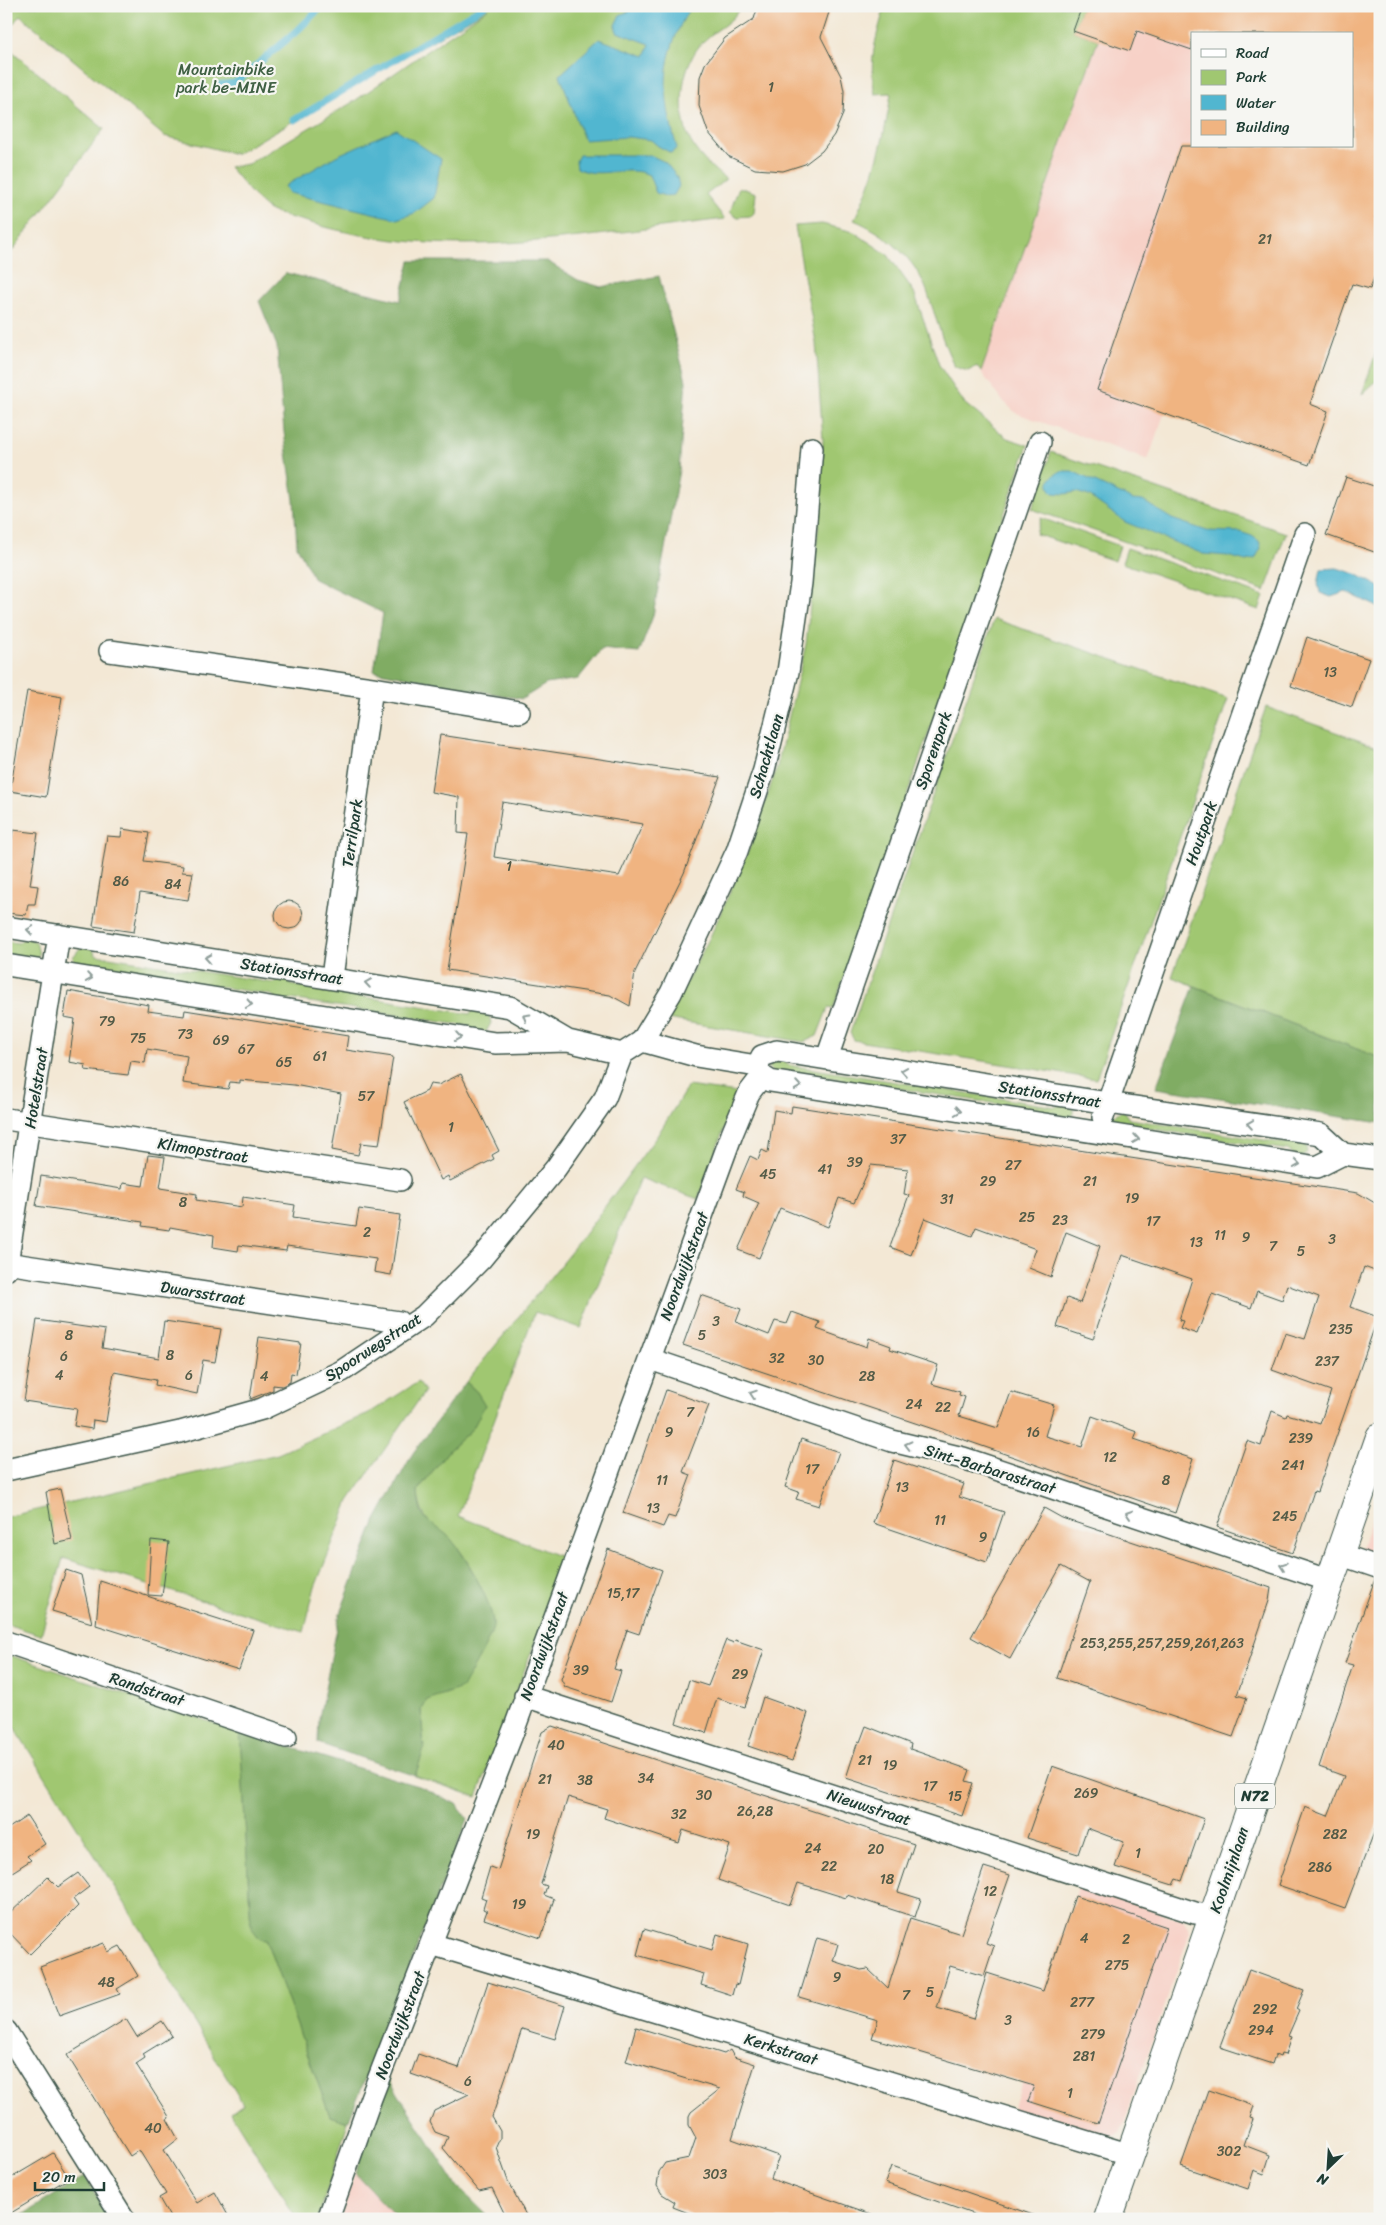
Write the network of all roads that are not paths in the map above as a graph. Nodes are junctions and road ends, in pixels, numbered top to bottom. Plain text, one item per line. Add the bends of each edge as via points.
1 (1040, 442) dead end
2 (812, 448) dead end
3 (1305, 534) dead end
4 (110, 652) dead end
5 (372, 688) junction
6 (519, 712) dead end
7 (6, 927) edge
8 (59, 935) junction
9 (6, 965) edge
10 (53, 972) junction
11 (332, 977) junction
12 (642, 1041) junction
13 (568, 1042) junction
14 (622, 1054) junction
15 (827, 1058) junction
16 (760, 1071) junction
17 (1108, 1103) junction
18 (6, 1119) edge
19 (31, 1123) junction
20 (1097, 1133) junction
21 (1343, 1154) junction
22 (1380, 1159) edge
23 (400, 1180) dead end
24 (7, 1265) edge
25 (399, 1322) dead end
26 (650, 1360) junction
27 (1380, 1437) edge
28 (6, 1470) edge
29 (1339, 1554) junction
30 (1380, 1568) edge
31 (1330, 1581) junction
32 (6, 1642) edge
33 (525, 1696) junction
34 (286, 1737) dead end
35 (1213, 1916) junction
36 (431, 1944) junction
37 (6, 2031) edge
38 (1131, 2154) junction
39 (124, 2219) edge
40 (328, 2219) edge
41 (1108, 2219) edge

1 - 15 street, Sporenpark
2 - 12 street, Schachtlaan via 801,583 790,662 764,770 737,851 671,993
3 - 17 street, Houtpark
4 - 5 street
5 - 6 street
5 - 11 street, Terrilpark
8 -> 7 street, Stationsstraat
8 - 10 street, Hotelstraat
11 -> 8 street, Stationsstraat
9 - 10 street, Stationsstraat
10 -> 13 street, Stationsstraat via 495,1043
10 - 19 street, Hotelstraat
13 -> 11 street, Stationsstraat via 510,1007
12 - 14 street
12 - 16 street, Stationsstraat
13 - 14 street, Stationsstraat
14 - 28 street, Spoorwegstraat via 605,1098 556,1168 481,1258 424,1316 342,1371 262,1408 180,1432
15 - 16 street, Stationsstraat via 777,1051 762,1056
17 -> 15 street, Stationsstraat
16 -> 20 street, Stationsstraat via 770,1081
16 - 26 street, Noordwijkstraat via 732,1134
17 - 20 street, Houtpark
21 -> 17 street, Stationsstraat via 1321,1134
18 - 19 street, Klimopstraat
19 - 23 street, Klimopstraat
19 - 24 street, Hotelstraat
20 -> 21 street, Stationsstraat via 1317,1167
21 - 22 street
24 - 25 street, Dwarsstraat
31 -> 26 street, Sint-Barbarastraat via 963,1458 892,1441
26 - 33 street, Noordwijkstraat
27 - 29 main road, Koolmijnlaan / N72
29 - 30 street
29 - 31 main road, Koolmijnlaan / N72
31 - 35 main road, Koolmijnlaan / N72
32 - 34 street, Randstraat
33 - 35 street, Nieuwstraat via 1186,1910
33 - 36 street, Noordwijkstraat
35 - 38 main road, Koolmijnlaan / N72
36 - 38 street, Kerkstraat
36 - 40 street, Noordwijkstraat
37 - 39 street
38 - 41 main road, Koolmijnlaan / N72

